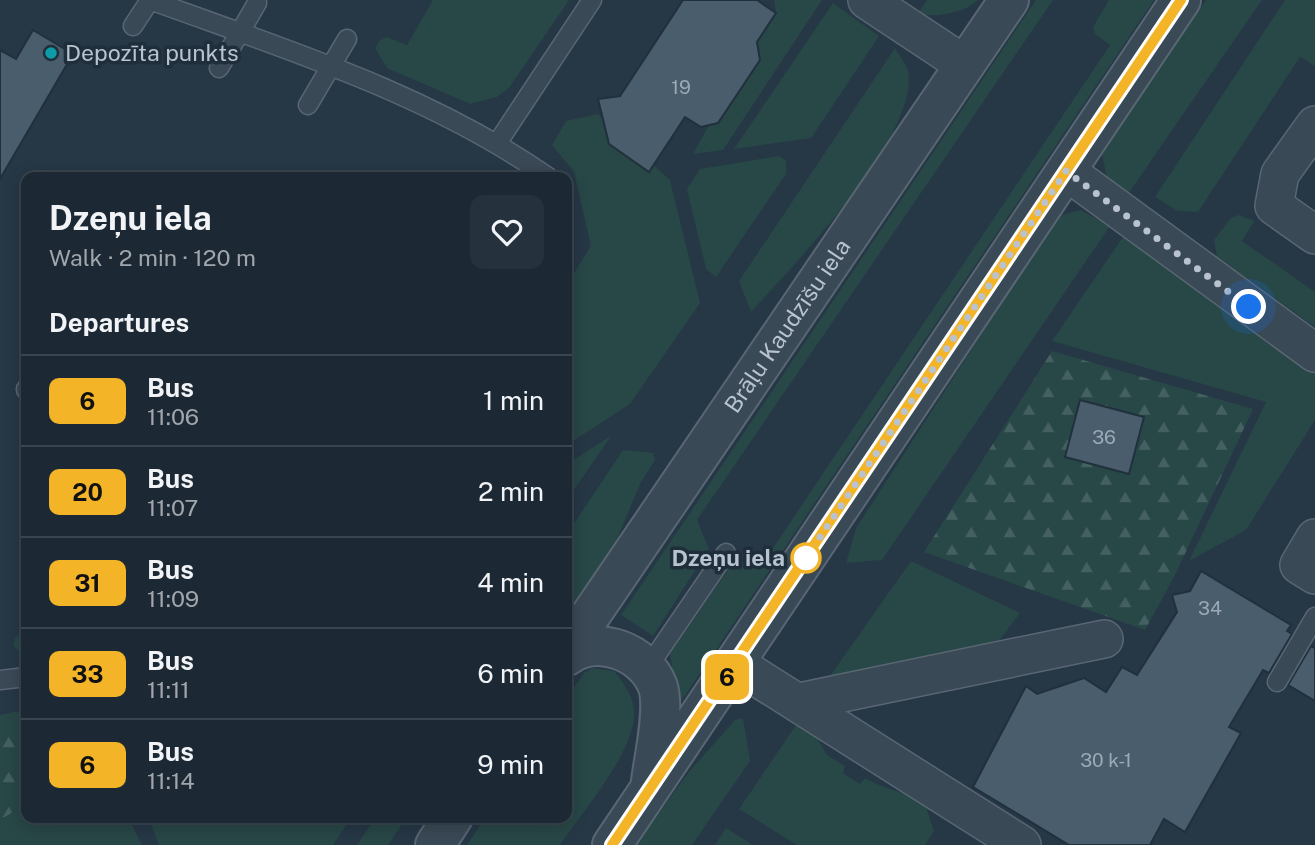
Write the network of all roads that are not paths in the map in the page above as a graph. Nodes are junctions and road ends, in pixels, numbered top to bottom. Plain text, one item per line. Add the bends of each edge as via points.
1 (150, 0) edge
2 (592, 0) edge
3 (867, 0) edge
4 (1009, 0) edge
5 (1181, 0) edge
6 (257, 3) dead end
7 (134, 26) dead end
8 (240, 32) junction
9 (347, 39) dead end
10 (332, 65) junction
11 (965, 65) junction
12 (219, 68) dead end
13 (308, 105) dead end
14 (1315, 125) edge
15 (498, 142) junction
16 (1066, 171) junction
17 (541, 172) edge
18 (1315, 235) edge
19 (1315, 353) edge
20 (1315, 538) edge
21 (726, 553) dead end
22 (1315, 575) edge
23 (1315, 617) edge
24 (1104, 639) dead end
25 (572, 643) edge
26 (572, 654) edge
27 (736, 664) junction
28 (646, 670) junction
29 (21, 678) edge
30 (0, 680) edge
31 (1278, 682) dead end
32 (799, 702) junction
33 (649, 790) junction
34 (449, 823) edge
35 (435, 845) edge
36 (612, 845) edge
37 (1022, 845) edge

1 - 7 lane
1 - 8 lane
2 - 15 lane
3 - 11 street
4 - 11 street, Brāļu Kaudzīšu iela
5 - 16 street
6 - 8 lane
8 - 10 lane
8 - 12 lane
9 - 10 lane
10 - 13 lane
10 - 15 lane
11 - 25 street, Brāļu Kaudzīšu iela
14 - 18 street via 1280,174 1274,206
15 - 17 lane
16 - 19 street
16 - 27 street
20 - 22 street via 1298,565
21 - 28 lane
23 - 31 lane
24 - 32 street
26 - 28 street via 588,646 619,648
27 - 32 street
27 - 33 street
28 - 33 street via 659,696
29 - 30 lane
32 - 37 street
33 - 36 street
34 - 35 street

